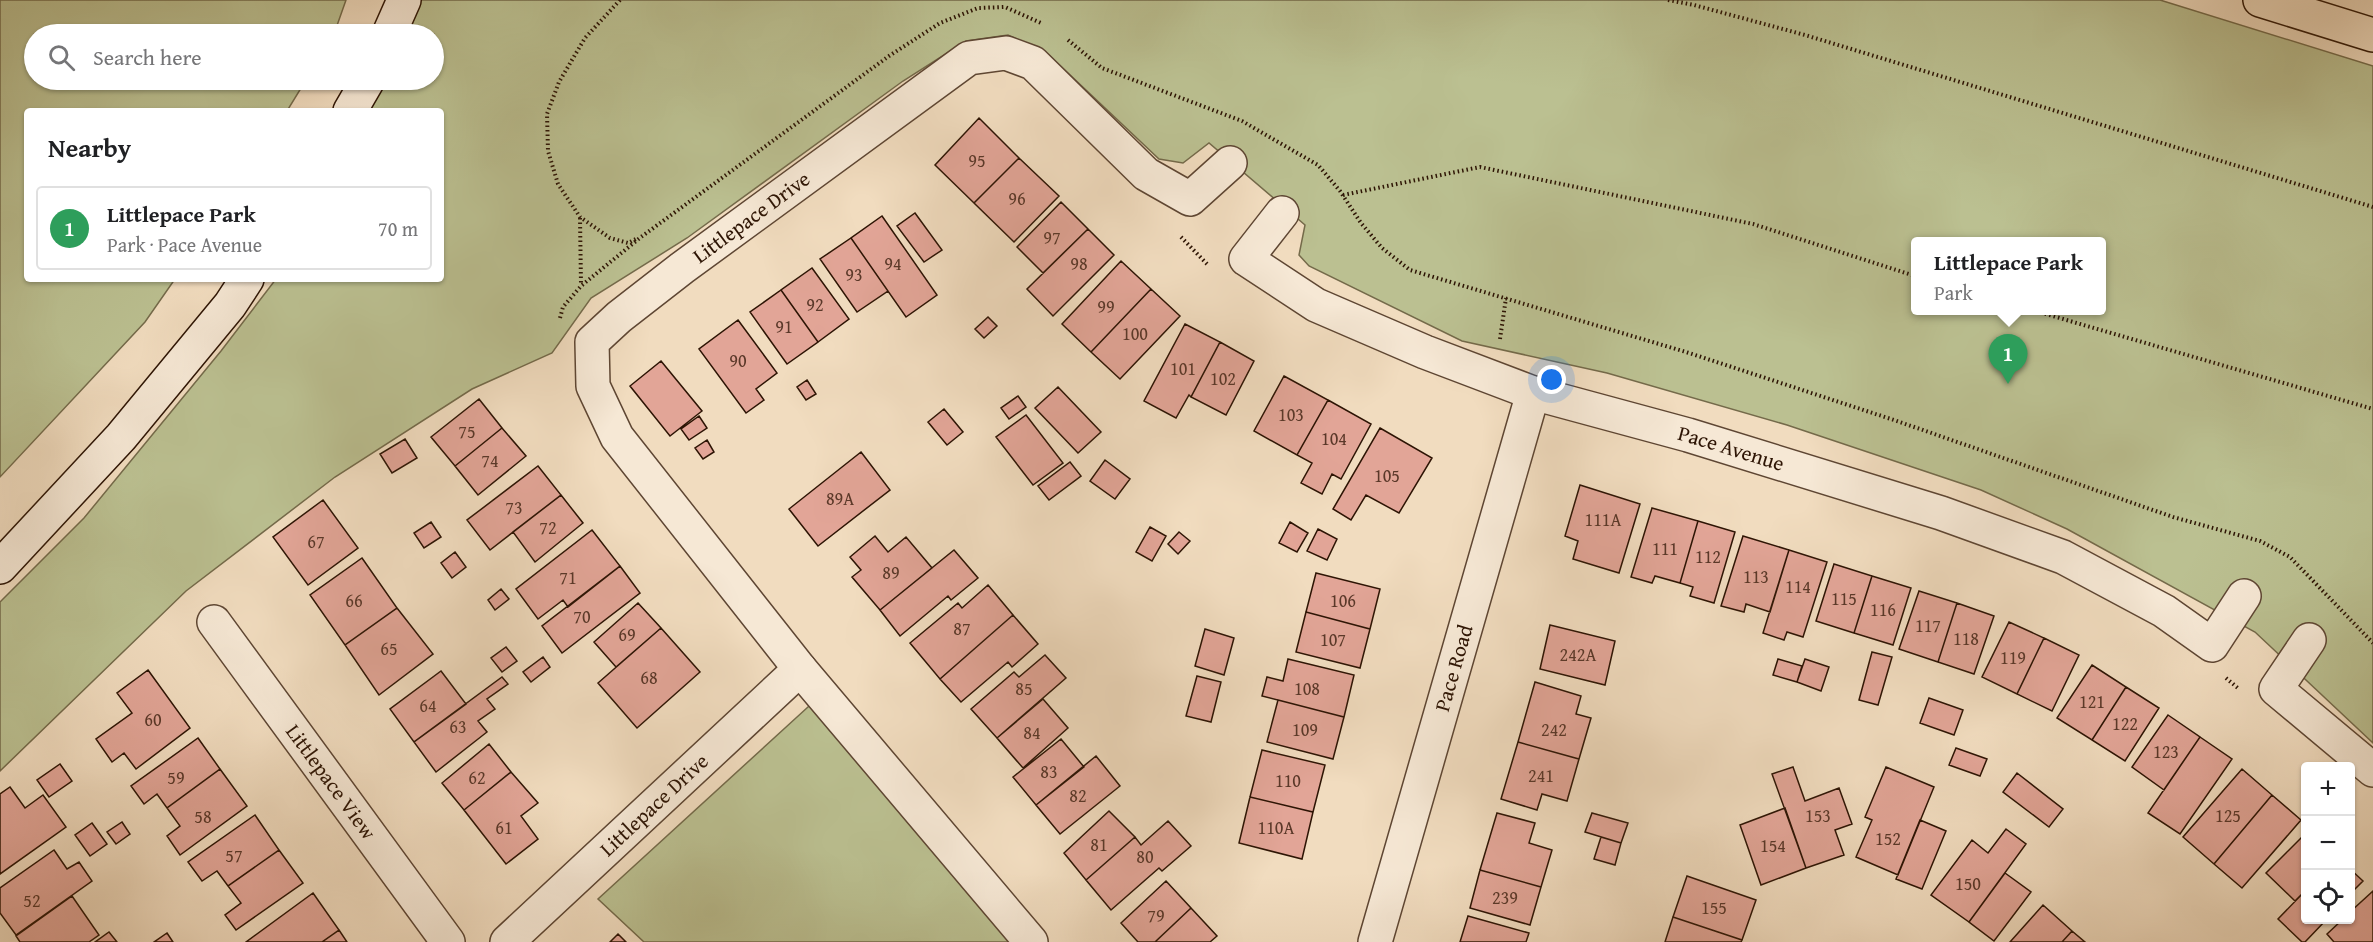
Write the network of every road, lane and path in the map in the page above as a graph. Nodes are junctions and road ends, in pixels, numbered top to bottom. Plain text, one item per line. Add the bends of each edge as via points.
1 (404, 0) edge
2 (620, 0) edge
3 (1668, 0) edge
4 (2260, 0) edge
5 (1042, 23) dead end
6 (393, 24) edge
7 (1060, 35) dead end
8 (2373, 35) edge
9 (362, 90) edge
10 (352, 108) edge
11 (1230, 163) dead end
12 (1343, 195) junction
13 (2373, 207) edge
14 (1282, 213) dead end
15 (580, 217) junction
16 (1178, 234) dead end
17 (642, 237) junction
18 (1211, 268) dead end
19 (1911, 275) edge
20 (245, 282) edge
21 (581, 286) junction
22 (2049, 315) edge
23 (592, 342) junction
24 (1533, 393) junction
25 (2373, 409) edge
26 (0, 567) edge
27 (2244, 596) dead end
28 (214, 622) dead end
29 (2309, 640) dead end
30 (2373, 643) edge
31 (800, 669) junction
32 (2218, 672) dead end
33 (2243, 691) dead end
34 (2373, 770) edge
35 (448, 942) edge
36 (507, 942) edge
37 (1031, 942) edge
38 (1375, 942) edge

1 - 6 street
2 - 15 path via 585,38 559,82 547,114 549,151 558,184
3 - 13 path via 1816,38
4 - 8 highway
5 - 17 path via 1005,7 978,8 940,23
7 - 12 path via 1102,68 1242,121 1283,144 1318,165
9 - 10 street
11 - 23 street, Littlepace Drive via 1190,199 1146,174 1033,63 1006,53 969,58 681,268
12 - 19 path via 1479,167 1753,224
12 - 30 path via 1382,248 1410,270 1686,352 2173,517 2260,541 2290,557
14 - 24 street, Pace Avenue via 1246,260 1316,306
15 - 17 path via 610,238 628,243
15 - 21 path
16 - 18 path
17 - 21 path
20 - 26 street via 230,306 121,437
21 - 23 path via 563,307 560,319
22 - 25 path
23 - 31 street via 593,386 617,437
24 - 27 street, Pace Avenue via 1941,513 2063,557 2164,611 2212,645
24 - 38 street, Pace Road
28 - 35 street, Littlepace View
29 - 34 street via 2276,689
31 - 36 street, Littlepace Drive
31 - 37 street
32 - 33 path

